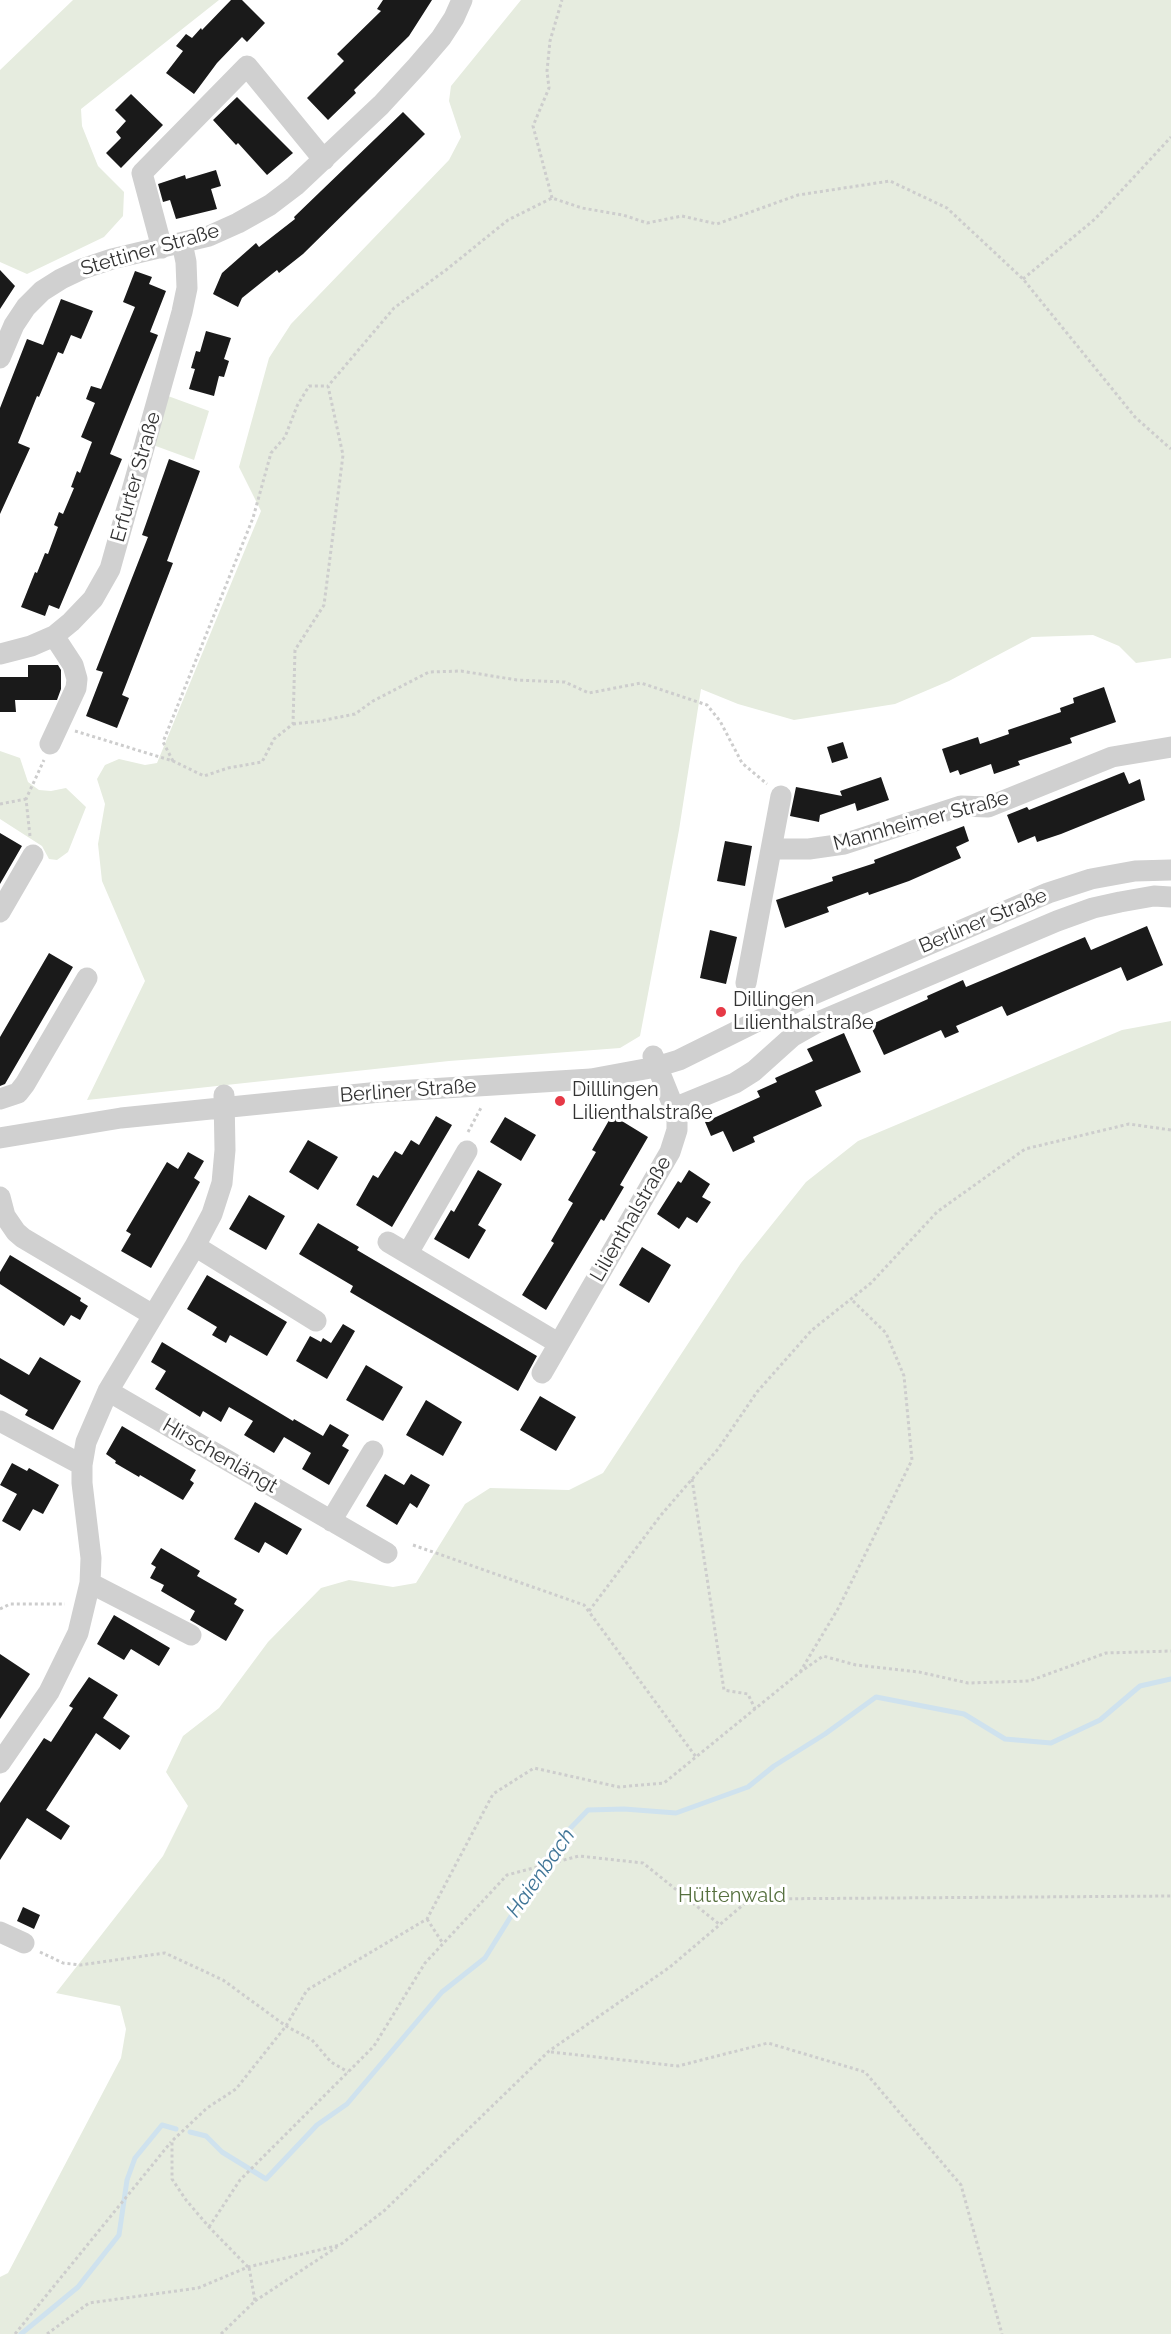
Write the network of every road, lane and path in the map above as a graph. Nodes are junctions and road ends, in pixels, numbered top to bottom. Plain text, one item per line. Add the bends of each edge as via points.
1 (462, 0) edge
2 (562, 0) edge
3 (1171, 137) edge
4 (324, 160) junction
5 (552, 198) junction
6 (172, 245) junction
7 (1023, 279) junction
8 (0, 358) edge
9 (328, 386) junction
10 (1171, 449) edge
11 (54, 636) junction
12 (0, 654) edge
13 (293, 724) junction
14 (55, 735) junction
15 (1171, 747) edge
16 (173, 760) junction
17 (781, 796) joint
18 (26, 799) junction
19 (0, 804) edge
20 (772, 849) junction
21 (33, 855) joint
22 (1171, 870) edge
23 (1171, 897) edge
24 (0, 912) edge
25 (87, 978) dead end
26 (746, 983) dead end
27 (654, 1061) junction
28 (491, 1085) junction
29 (0, 1099) edge
30 (224, 1101) junction
31 (674, 1108) junction
32 (0, 1125) edge
33 (1171, 1130) edge
34 (0, 1138) edge
35 (467, 1151) joint
36 (0, 1197) edge
37 (388, 1242) dead end
38 (195, 1246) junction
39 (408, 1253) junction
40 (851, 1298) junction
41 (153, 1315) junction
42 (316, 1321) dead end
43 (558, 1342) junction
44 (542, 1373) dead end
45 (108, 1390) junction
46 (0, 1421) edge
47 (373, 1451) dead end
48 (82, 1465) junction
49 (692, 1479) junction
50 (331, 1521) junction
51 (413, 1545) dead end
52 (387, 1553) dead end
53 (88, 1593) junction
54 (0, 1608) edge
55 (589, 1611) junction
56 (191, 1635) dead end
57 (1171, 1651) edge
58 (799, 1673) junction
59 (755, 1709) junction
60 (696, 1756) junction
61 (0, 1763) edge
62 (1171, 1896) edge
63 (427, 1919) junction
64 (720, 1925) junction
65 (0, 1932) edge
66 (442, 1942) junction
67 (24, 1943) joint
68 (286, 2026) junction
69 (549, 2051) junction
70 (348, 2072) junction
71 (172, 2141) junction
72 (209, 2227) junction
73 (340, 2245) junction
74 (248, 2267) junction
75 (255, 2301) junction
76 (15, 2334) edge
77 (47, 2334) edge
78 (221, 2334) edge
79 (1002, 2334) edge

1 - 4 street, Stettiner Straße via 441,38 417,66
2 - 5 path via 550,41 549,88 533,126
3 - 7 path via 1095,219
4 - 6 street, Stettiner Straße via 270,205 238,223 209,236
4 - 6 street, Erfurter Straße via 247,66 142,173
5 - 7 path via 647,223 682,216 717,224 798,195 890,181 947,208
5 - 9 path via 508,220 394,308
6 - 8 street, Stettiner Straße via 82,269 42,291 20,316
6 - 11 street, Erfurter Straße via 186,262 187,288 110,569 93,599
7 - 10 path via 1135,417
9 - 13 path via 343,455 324,606 295,650
9 - 16 path via 309,386 285,438 271,453 254,518 163,742
11 - 12 street, Erfurter Straße
11 - 14 street via 73,665 77,679
13 - 16 path via 274,739 262,762 204,776
13 - 17 path via 355,714 429,672 461,671 517,680 565,682 589,693 641,683 707,705 742,763
14 - 16 path
14 - 18 path
15 - 20 street, Mannheimer Straße via 1112,756 988,807 961,806 844,844
17 - 20 street
18 - 19 path
18 - 21 path
20 - 26 street
21 - 24 street
22 - 27 street, Berliner Straße via 1135,871 1091,879 1048,893
23 - 31 street via 1120,902 1056,921 816,1023 793,1036 735,1083
25 - 29 street via 25,1084 18,1093
27 - 28 street, Berliner Straße via 591,1079
27 - 30 street, Berliner Straße via 379,1080
27 - 31 street, Lilienthalstraße
28 - 30 street, Berliner Straße
28 - 35 path via 463,1140
30 - 32 street, Berliner Straße via 120,1106
30 - 34 street, Berliner Straße
30 - 38 street via 222,1183 212,1214
31 - 43 street, Lilienthalstraße via 677,1130 670,1152
33 - 40 path via 1129,1124 1025,1149 937,1212 871,1283
35 - 39 street
36 - 41 street via 5,1216 23,1238
37 - 39 street
38 - 41 street
38 - 42 street
39 - 43 street
40 - 49 path via 812,1330 757,1392
40 - 58 path via 885,1333 904,1376 912,1460 839,1607
41 - 45 street
43 - 44 street, Lilienthalstraße
45 - 48 street via 86,1442
45 - 50 street, Hirschenlängt
46 - 48 street
47 - 50 street
48 - 53 street via 91,1558
49 - 55 path
49 - 59 path via 724,1690 748,1694
50 - 52 street, Hirschenlängt
51 - 55 path via 584,1605
53 - 54 path
53 - 56 street
53 - 61 street via 78,1634 63,1667
55 - 60 path
57 - 58 path via 1106,1653 1029,1681 968,1683 823,1656
58 - 59 path
59 - 60 path
60 - 63 path via 664,1783 619,1786 534,1768 494,1794
62 - 64 path via 750,1899
63 - 66 path
63 - 68 path via 307,1990
64 - 66 path via 643,1863 579,1856 507,1875
64 - 69 path via 670,1967
65 - 67 street
66 - 70 path via 374,2046
67 - 68 path via 50,1958 80,1965 165,1953 223,1980
68 - 70 path via 312,2040 331,2062
68 - 71 path via 236,2089 207,2108
69 - 73 path via 385,2210
69 - 79 path via 678,2066 768,2043 866,2072 961,2185
70 - 72 path via 240,2180
71 - 72 path via 172,2179
71 - 76 path
72 - 74 path
73 - 74 path
73 - 75 path
74 - 75 path
74 - 77 path via 198,2288 89,2303
75 - 78 path

